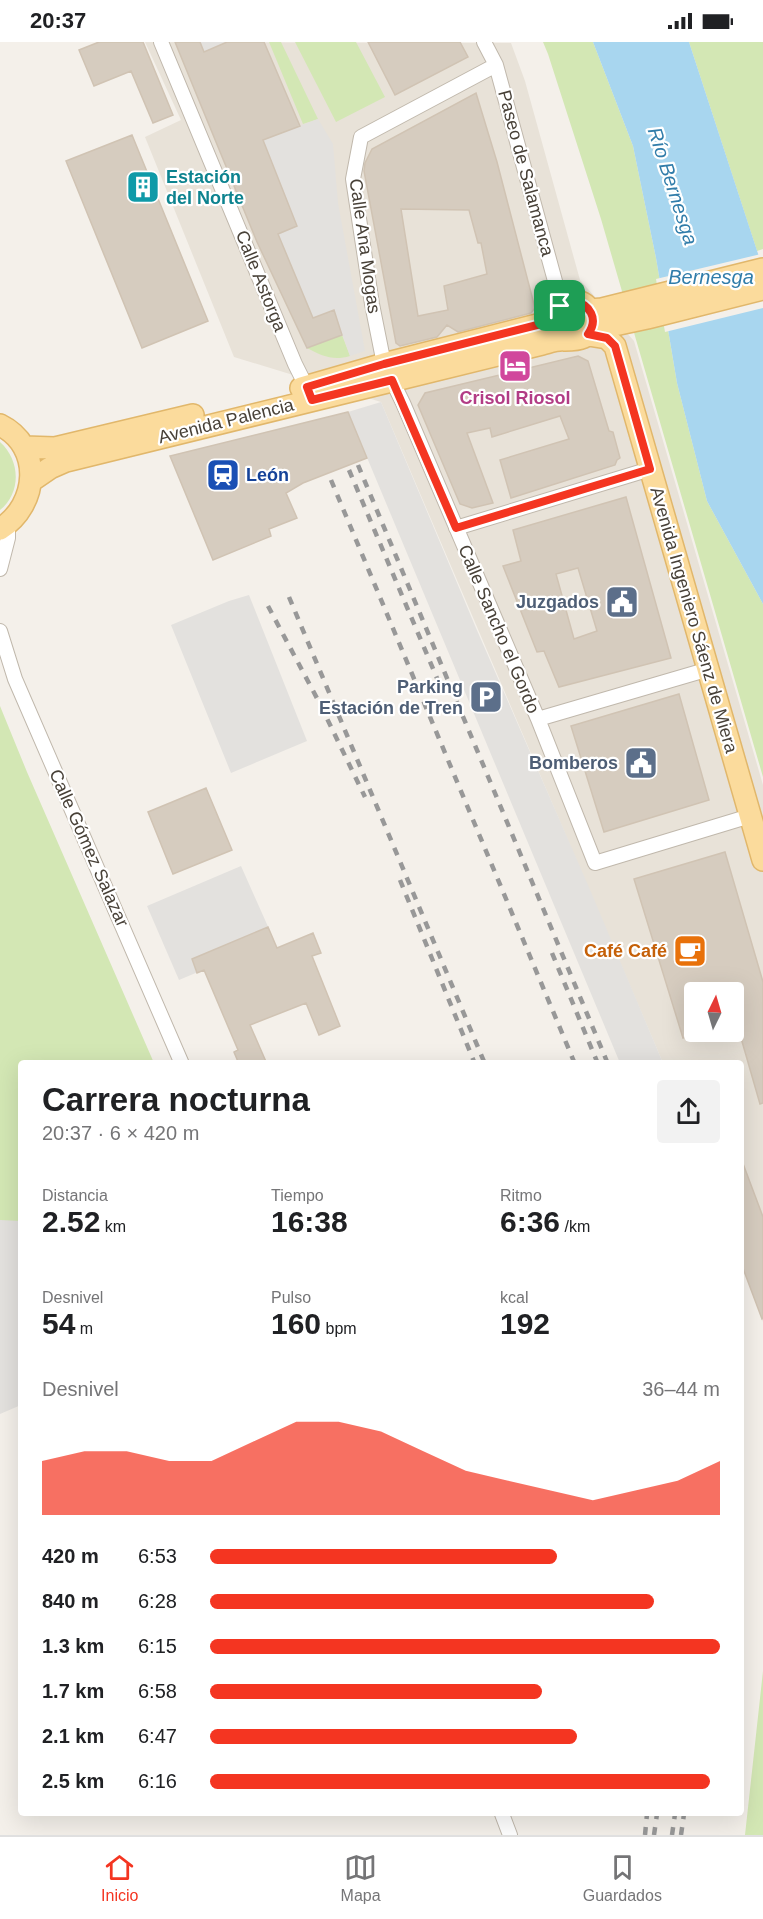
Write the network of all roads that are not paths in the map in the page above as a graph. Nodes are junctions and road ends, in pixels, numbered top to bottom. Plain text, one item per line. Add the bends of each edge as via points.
1 (161, 42) edge
2 (484, 42) edge
3 (496, 65) junction
4 (763, 269) edge
5 (763, 289) edge
6 (557, 313) junction
7 (639, 313) junction
8 (590, 325) junction
9 (565, 340) junction
10 (615, 346) junction
11 (388, 372) junction
12 (309, 393) junction
13 (0, 425) edge
14 (24, 447) junction
15 (650, 469) junction
16 (31, 481) junction
17 (4, 526) edge
18 (456, 528) junction
19 (0, 569) edge
20 (0, 631) edge
21 (709, 669) junction
22 (538, 718) junction
23 (750, 816) junction
24 (763, 860) edge
25 (180, 1060) edge
26 (503, 1816) edge
27 (510, 1835) edge

1 - 12 street, Calle Astorga
2 - 3 street, Paseo de Salamanca
3 - 6 street, Paseo de Salamanca via 558,292
3 - 11 street, Calle Ana Mogas via 361,137 353,179 372,304
4 - 7 main road
5 - 7 main road
6 - 8 main road via 573,301 585,305
6 - 9 main road via 556,332
6 - 11 main road
7 - 8 main road via 602,309
7 - 10 main road
8 - 9 main road via 578,341
8 - 10 main road
9 - 11 main road
10 - 15 main road, Avenida Ingeniero Sáenz de Miera
11 - 12 main road
11 - 18 street, Calle Sancho el Gordo
12 - 14 main road, Avenida Palencia via 55,448
12 - 16 main road, Avenida Palencia via 66,461
13 - 14 main road
14 - 16 main road
15 - 18 street
15 - 21 main road, Avenida Ingeniero Sáenz de Miera
16 - 17 main road via 19,512
17 - 19 street via 7,546
18 - 22 street, Calle Sancho el Gordo
20 - 25 street, Calle Gómez Salazar via 15,679
21 - 22 street
21 - 23 main road, Avenida Ingeniero Sáenz de Miera
22 - 23 street, Calle Sancho el Gordo via 595,863
23 - 24 main road, Avenida Ingeniero Sáenz de Miera
26 - 27 street

